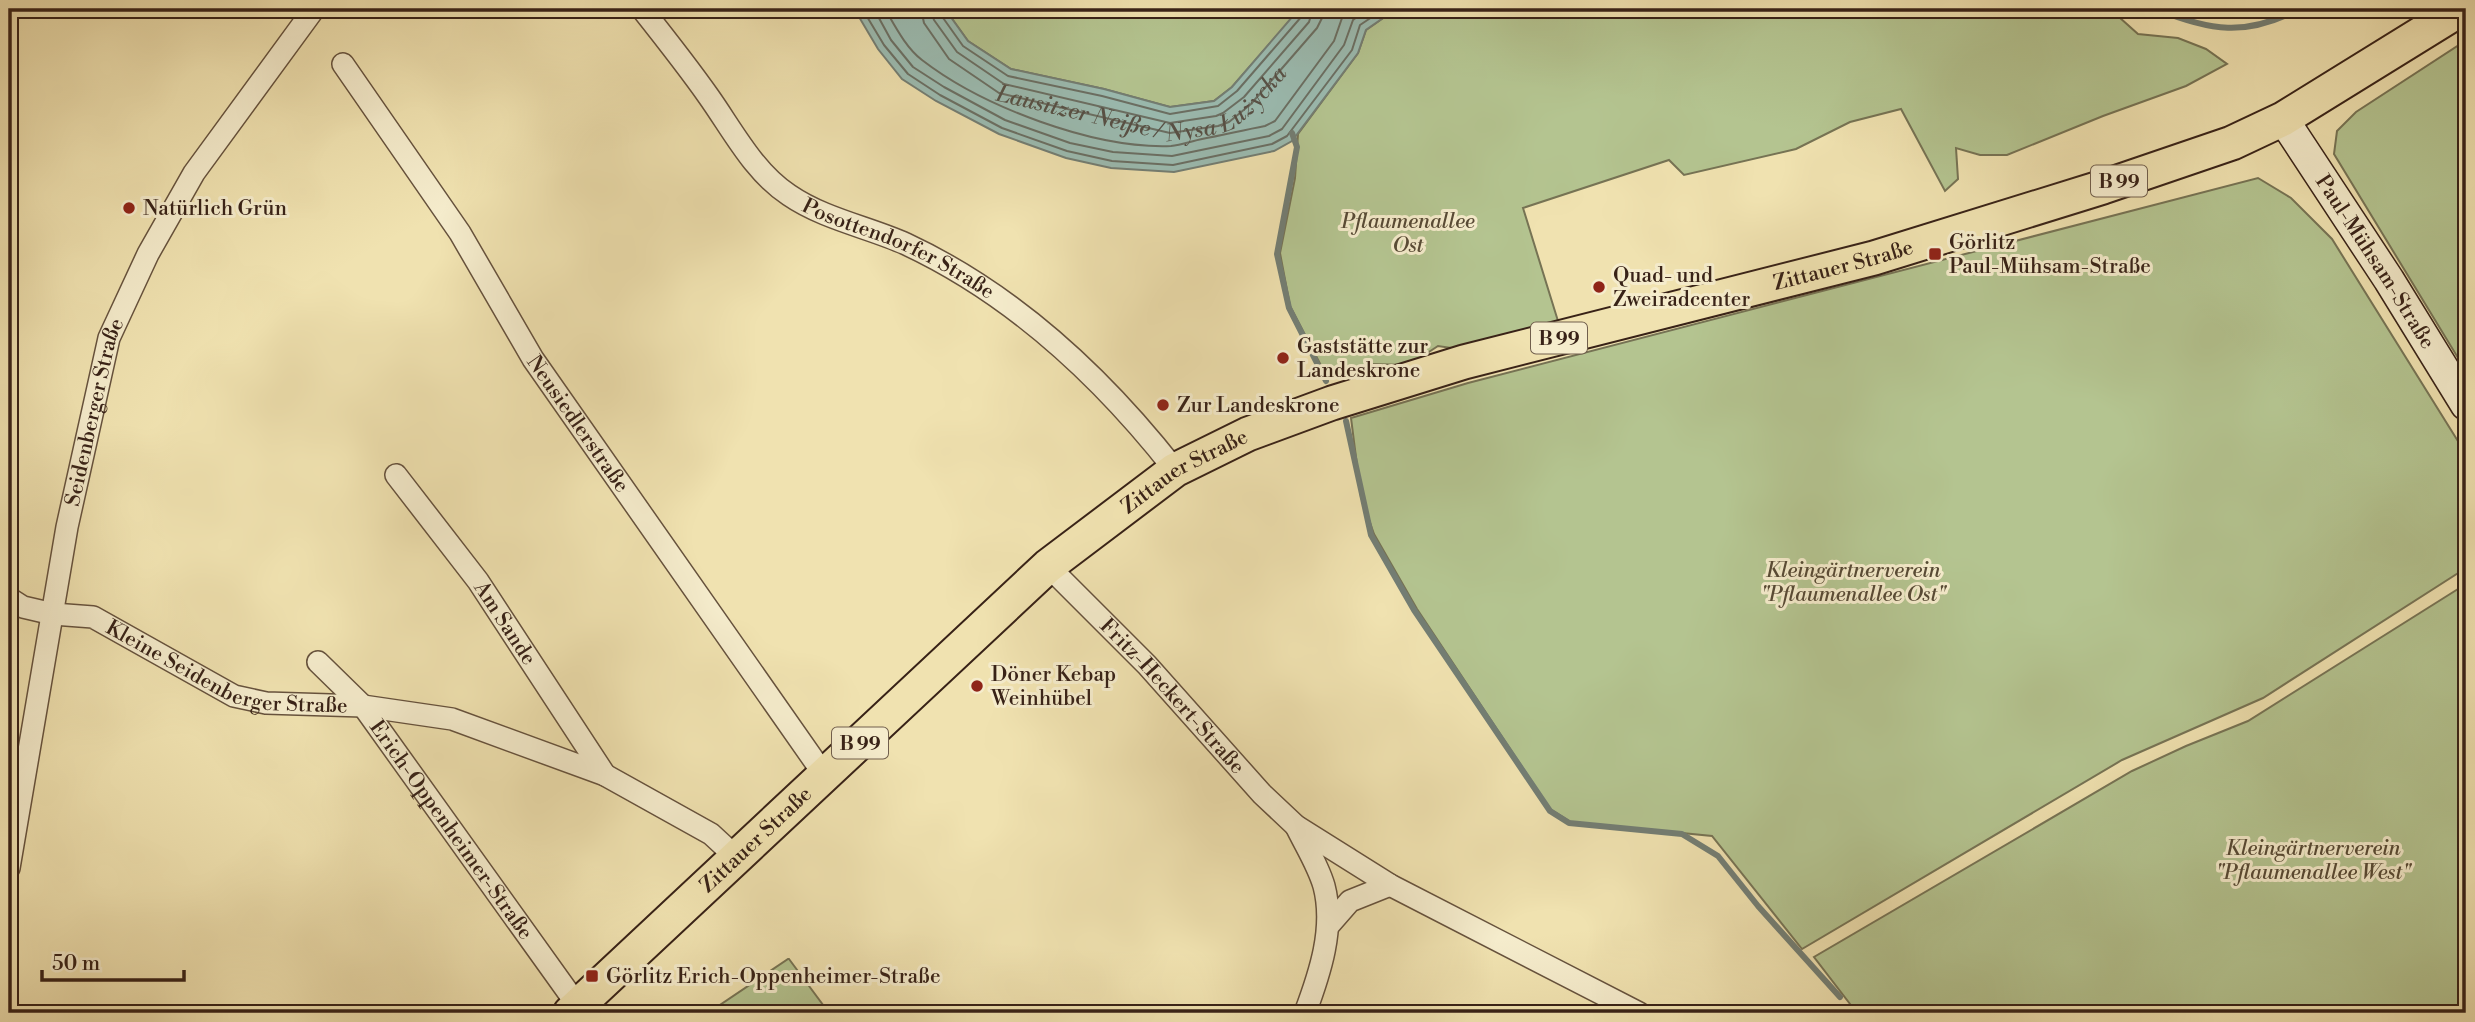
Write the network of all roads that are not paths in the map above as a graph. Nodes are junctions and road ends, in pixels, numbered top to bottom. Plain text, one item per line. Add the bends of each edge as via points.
1 (314, 9) edge
2 (642, 9) edge
3 (2461, 9) edge
4 (343, 64) dead end
5 (2283, 119) junction
6 (2466, 405) edge
7 (1175, 471) junction
8 (396, 475) dead end
9 (1048, 566) junction
10 (9, 598) edge
11 (53, 614) junction
12 (318, 662) dead end
13 (363, 706) junction
14 (605, 775) junction
15 (825, 776) junction
16 (1296, 826) junction
17 (737, 858) junction
18 (9, 868) edge
19 (1390, 885) junction
20 (1329, 925) junction
21 (574, 1009) edge
22 (1306, 1013) edge
23 (1639, 1013) edge

1 - 11 street, Seidenberger Straße via 194,173 148,254 109,338 67,527
2 - 7 street, Posottendorfer Straße via 761,171 787,195 906,244 983,286 1046,333 1093,377
3 - 5 main road, Zittauer Straße / B 99
4 - 15 street, Neusiedlerstraße via 460,233 533,359
5 - 6 main road, Paul-Mühsam-Straße
5 - 7 main road, Zittauer Straße / B 99 via 2232,143 2104,187 1874,258 1464,362 1332,403 1248,434
7 - 9 main road, Zittauer Straße / B 99
8 - 14 street, Am Sande via 478,580
9 - 15 main road, Zittauer Straße / B 99
9 - 16 street, Fritz-Heckert-Straße
10 - 11 street, Kleine Seidenberger Straße via 23,607
11 - 13 street, Kleine Seidenberger Straße via 93,618 234,696 266,703
11 - 18 street, Seidenberger Straße
12 - 13 street, Erich-Oppenheimer-Straße
13 - 14 street, Am Sande via 452,719
13 - 21 street, Erich-Oppenheimer-Straße
14 - 17 street, Am Sande via 711,834
15 - 17 main road, Zittauer Straße / B 99
16 - 19 street, Fritz-Heckert-Straße
16 - 20 street, Fritz-Heckert-Straße via 1324,885
17 - 21 main road, Zittauer Straße / B 99
19 - 20 street via 1350,901
19 - 23 street, Fritz-Heckert-Straße
20 - 22 street

